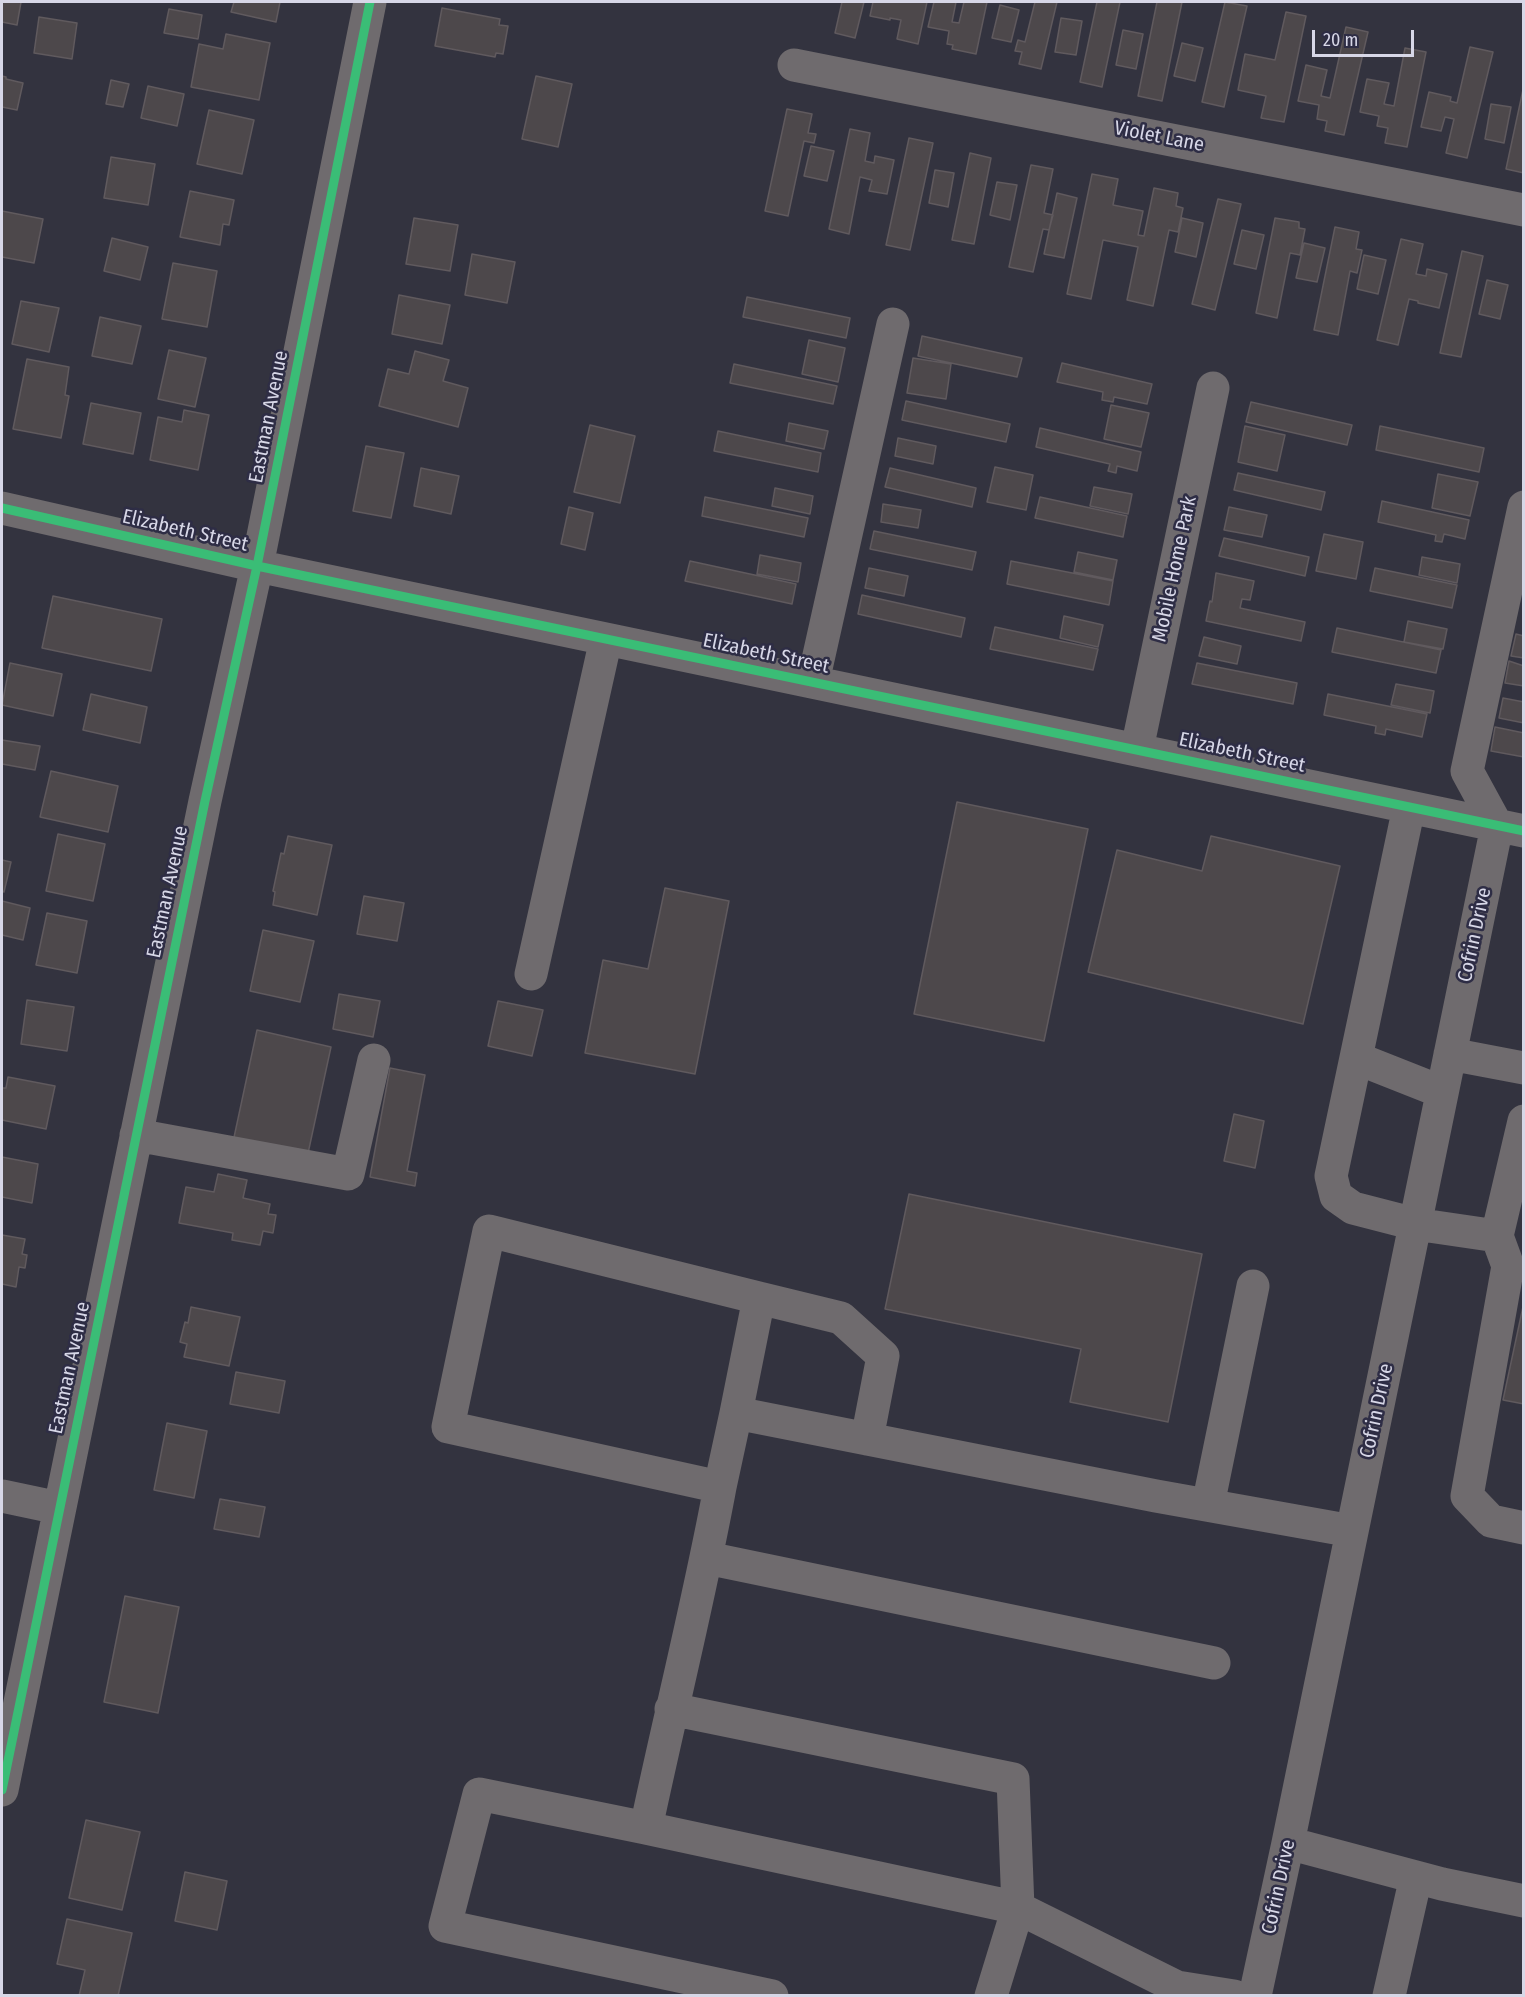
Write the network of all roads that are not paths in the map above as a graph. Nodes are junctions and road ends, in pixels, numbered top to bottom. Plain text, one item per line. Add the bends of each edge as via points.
1 (370, 2) edge
2 (794, 65) dead end
3 (1524, 210) edge
4 (893, 324) dead end
5 (1213, 388) dead end
6 (1524, 507) edge
7 (2, 508) edge
8 (257, 566) junction
9 (606, 639) junction
10 (813, 682) junction
11 (1137, 749) junction
12 (1409, 807) junction
13 (1510, 828) edge
14 (531, 974) dead end
15 (1450, 1054) junction
16 (1356, 1058) junction
17 (374, 1060) dead end
18 (1524, 1068) edge
19 (1442, 1092) junction
20 (1524, 1121) edge
21 (136, 1135) junction
22 (1415, 1224) junction
23 (1497, 1236) junction
24 (1253, 1286) dead end
25 (759, 1299) junction
26 (736, 1413) junction
27 (867, 1439) junction
28 (720, 1486) junction
29 (2, 1496) edge
30 (1208, 1505) junction
31 (59, 1508) junction
32 (1524, 1528) edge
33 (1352, 1531) junction
34 (707, 1558) junction
35 (1214, 1663) dead end
36 (671, 1709) junction
37 (2, 1790) edge
38 (646, 1828) junction
39 (1288, 1843) junction
40 (1416, 1877) junction
41 (1524, 1901) edge
42 (1018, 1908) junction
43 (772, 1995) edge
44 (991, 1995) edge
45 (1234, 1995) edge
46 (1255, 1995) edge
47 (1389, 1995) edge

1 - 8 street, Eastman Avenue
2 - 3 street, Violet Lane
4 - 10 street
5 - 11 street, Mobile Home Park
6 - 13 street via 1467,771
7 - 8 street, Elizabeth Street
8 - 9 street, Elizabeth Street
8 - 21 street, Eastman Avenue
9 - 10 street, Elizabeth Street
9 - 14 street
10 - 11 street, Elizabeth Street
11 - 12 street, Elizabeth Street
12 - 13 street, Elizabeth Street
12 - 16 street
13 - 15 street, Cofrin Drive
15 - 18 street
15 - 19 street, Cofrin Drive
16 - 19 street
16 - 22 street via 1331,1176 1336,1196 1353,1208
17 - 21 street via 348,1174
19 - 22 street, Cofrin Drive
20 - 23 street
21 - 31 street, Eastman Avenue
22 - 23 street
22 - 33 street, Cofrin Drive
23 - 32 street via 1508,1266 1467,1496 1491,1521
24 - 30 street
25 - 26 street
25 - 27 street via 841,1318 884,1356
25 - 28 street via 489,1231 448,1427
26 - 27 street
26 - 28 street
27 - 30 street
28 - 34 street
29 - 31 street
30 - 33 street
31 - 37 street, Eastman Avenue
33 - 39 street, Cofrin Drive
34 - 35 street
34 - 36 street
36 - 38 street
36 - 42 street via 1013,1779
38 - 42 street
38 - 43 street via 478,1794 445,1926
39 - 40 street
39 - 46 street, Cofrin Drive
40 - 41 street
40 - 47 street
42 - 44 street
42 - 45 street via 1177,1987

